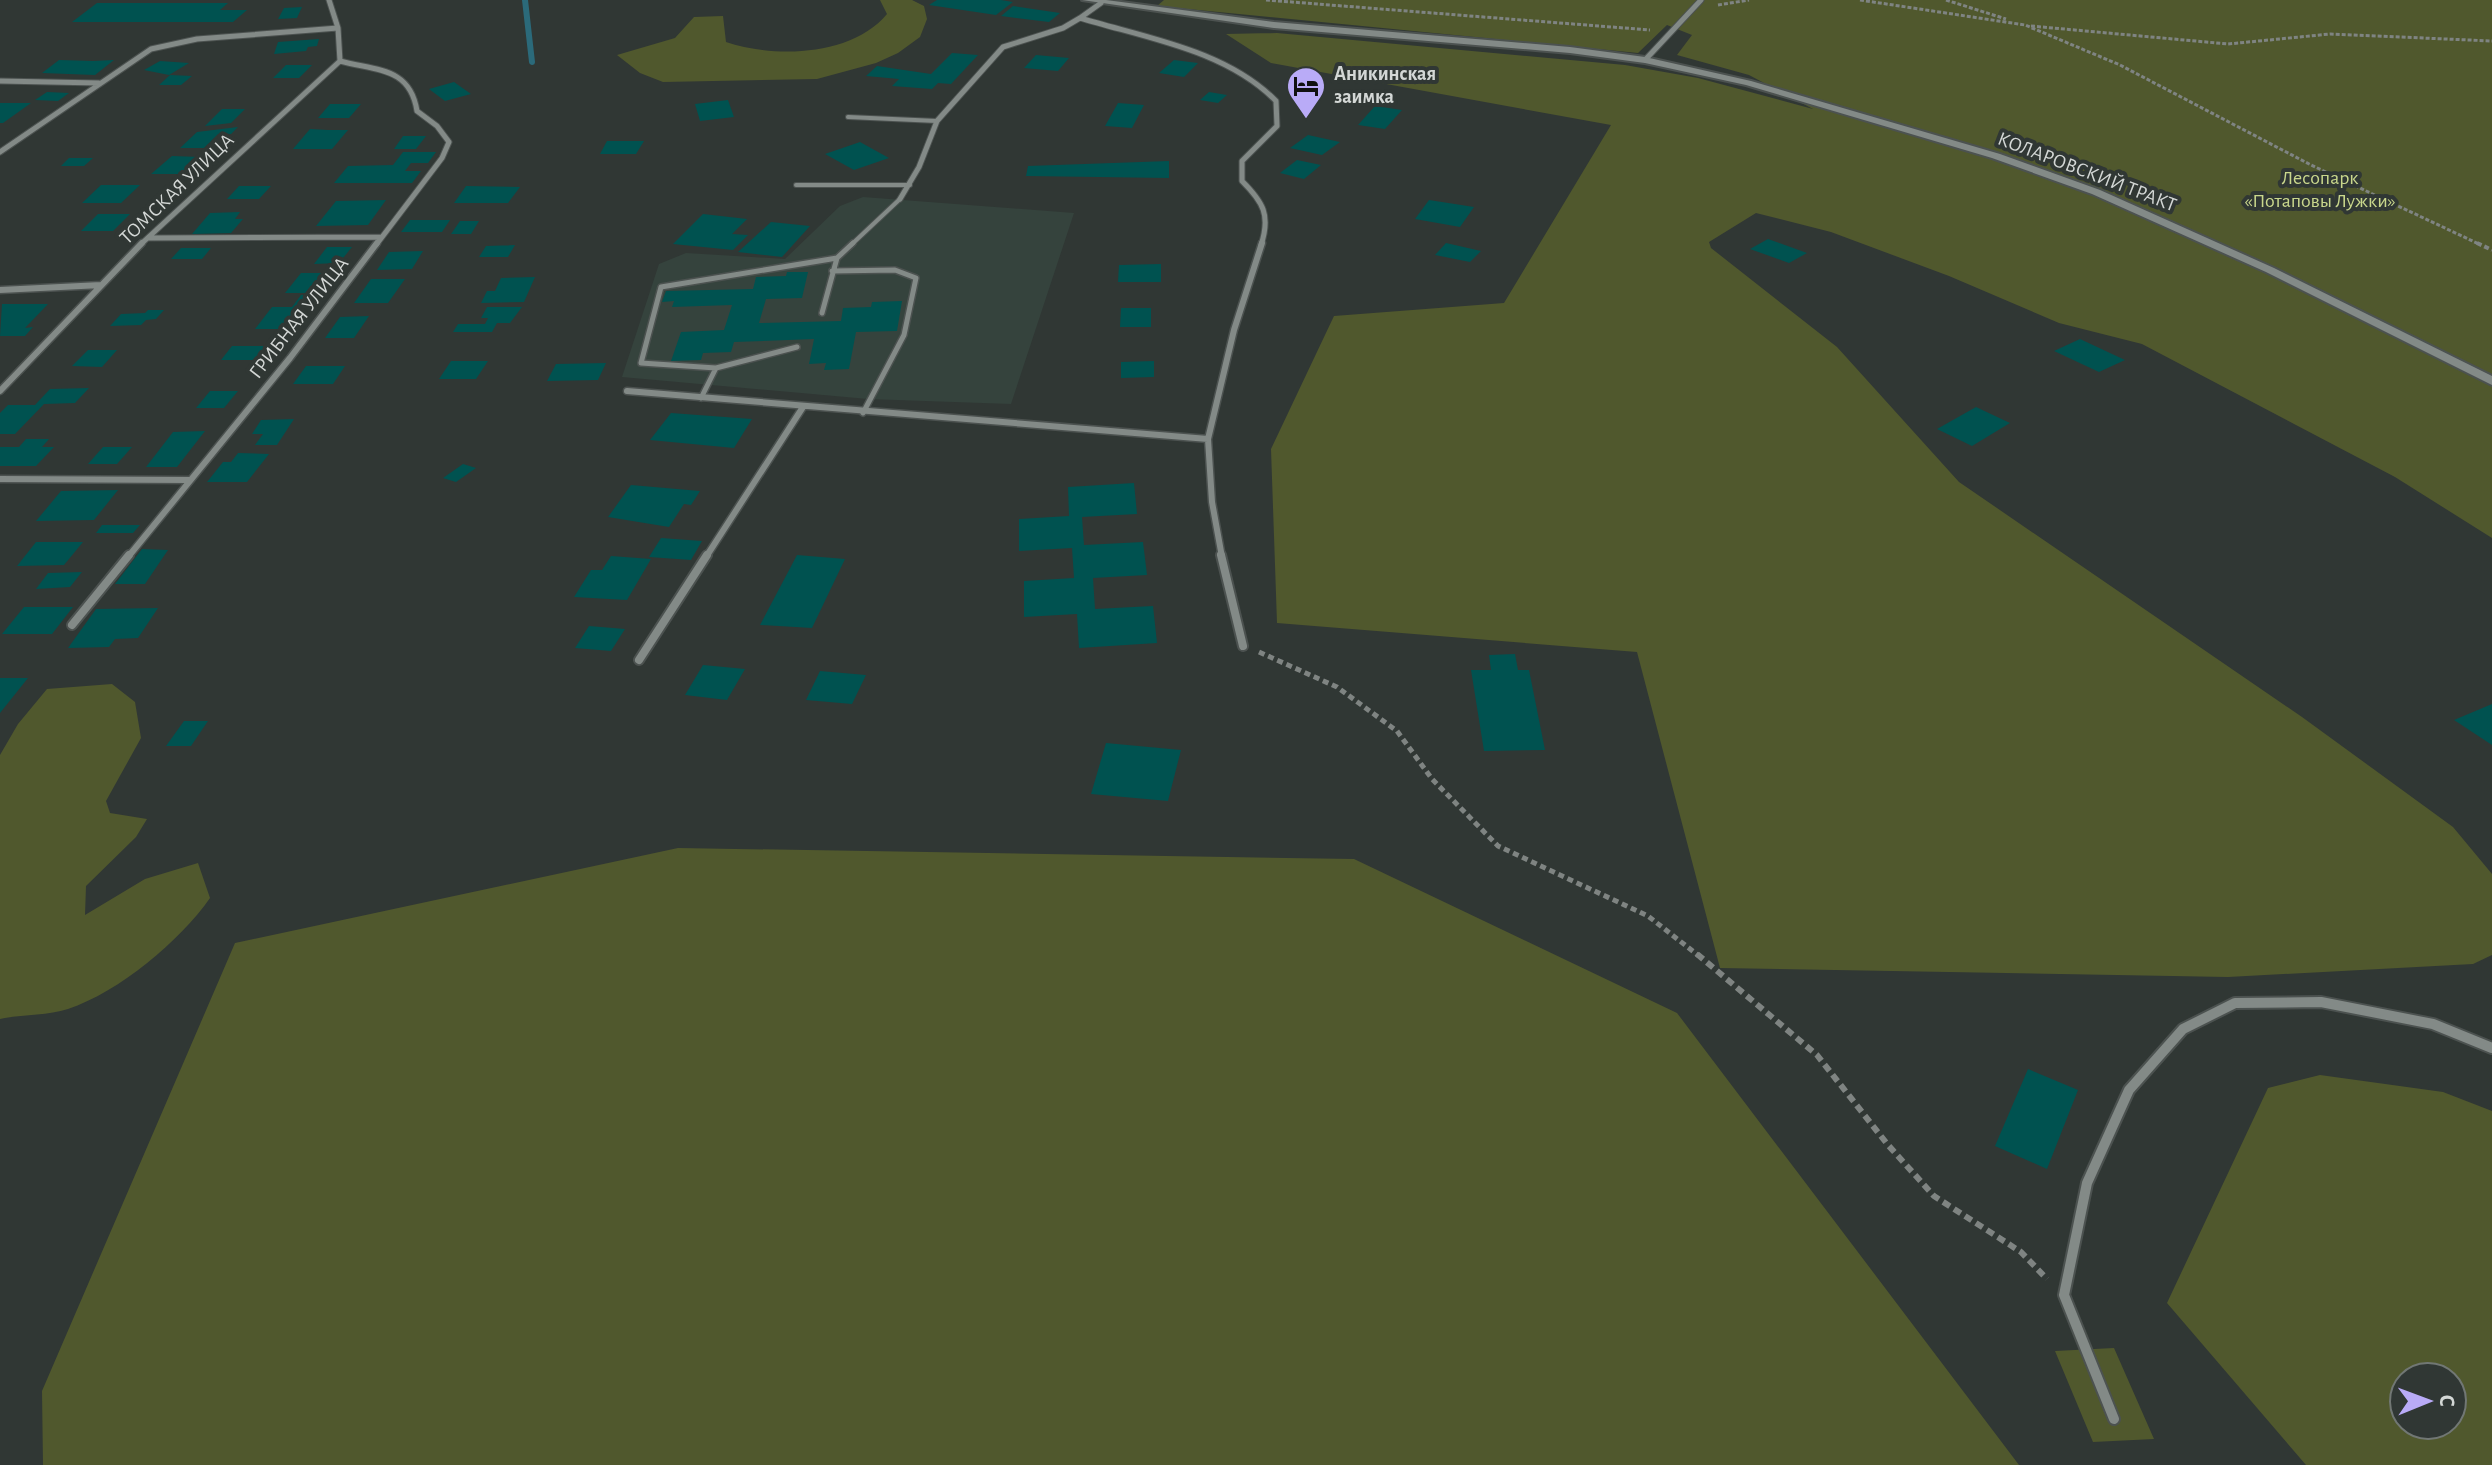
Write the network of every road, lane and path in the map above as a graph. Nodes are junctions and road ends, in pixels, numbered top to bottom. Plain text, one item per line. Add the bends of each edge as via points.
1 (329, 0) edge
2 (1086, 0) edge
3 (1266, 0) edge
4 (1701, 0) edge
5 (1860, 0) edge
6 (1946, 0) edge
7 (1101, 3) junction
8 (1080, 18) junction
9 (2025, 25) junction
10 (338, 28) junction
11 (1671, 30) junction
12 (2492, 41) edge
13 (1645, 60) junction
14 (340, 61) junction
15 (0, 81) edge
16 (99, 83) junction
17 (848, 117) dead end
18 (937, 121) junction
19 (0, 152) edge
20 (796, 185) dead end
21 (910, 185) junction
22 (900, 199) joint
23 (381, 237) junction
24 (147, 238) junction
25 (2492, 250) edge
26 (837, 258) junction
27 (832, 271) junction
28 (101, 285) junction
29 (0, 290) edge
30 (822, 313) dead end
31 (797, 347) dead end
32 (716, 368) junction
33 (2492, 381) edge
34 (0, 391) edge
35 (627, 391) dead end
36 (701, 398) junction
37 (803, 407) junction
38 (863, 413) junction
39 (1208, 439) junction
40 (0, 479) edge
41 (189, 480) junction
42 (72, 625) dead end
43 (1243, 646) joint
44 (639, 660) dead end
45 (2492, 1048) edge
46 (2064, 1295) junction
47 (2114, 1419) dead end

1 - 10 street
2 - 7 street, КОЛАРОВСКИЙ ТРАКТ
3 - 11 path
4 - 11 street
5 - 9 path
6 - 9 path
7 - 8 street
7 - 13 street, КОЛАРОВСКИЙ ТРАКТ
8 - 18 street via 1003,47
8 - 39 street via 1230,66 1257,81 1280,109 1276,128 1242,161 1242,181 1264,203 1267,227 1234,330
9 - 12 path via 2228,44 2330,34
9 - 25 path via 2120,65 2311,165
10 - 14 street
10 - 16 street via 165,44 138,55
11 - 13 street
13 - 33 street, КОЛАРОВСКИЙ ТРАКТ via 1906,127 2096,192 2232,251
14 - 23 street, ГРИБНАЯ УЛИЦА via 404,78 414,91 417,111 449,142
14 - 24 street, ТОМСКАЯ УЛИЦА
15 - 16 street
16 - 19 street
17 - 18 lane
18 - 21 street
20 - 21 lane
21 - 22 street
22 - 26 lane
23 - 24 street
23 - 41 street, ГРИБНАЯ УЛИЦА
24 - 28 street, ТОМСКАЯ УЛИЦА
26 - 27 lane
26 - 32 lane via 661,287 641,363
27 - 30 lane
27 - 38 lane via 895,270 916,278 904,335
28 - 29 street
28 - 34 street, ТОМСКАЯ УЛИЦА
31 - 32 lane
32 - 36 lane
35 - 36 street
36 - 37 street
37 - 38 street
37 - 44 street
38 - 39 street
39 - 43 street via 1217,532
40 - 41 street
41 - 42 street, ГРИБНАЯ УЛИЦА
43 - 46 path via 1337,687 1397,731 1432,779 1498,846 1648,916 1711,965 1817,1055 1934,1196 2021,1252
45 - 46 street via 2433,1024 2321,1002 2235,1003 2183,1029 2129,1090 2087,1183
46 - 47 street

